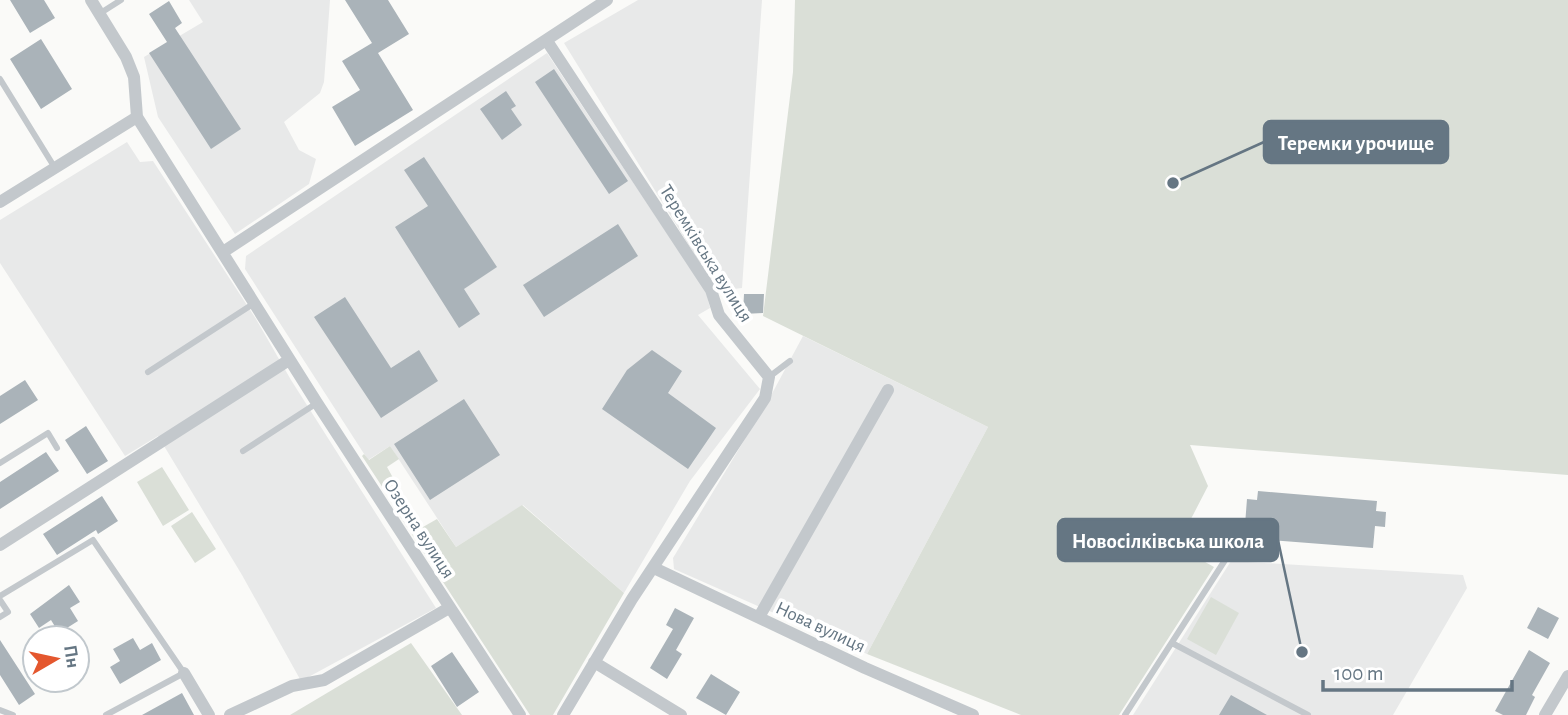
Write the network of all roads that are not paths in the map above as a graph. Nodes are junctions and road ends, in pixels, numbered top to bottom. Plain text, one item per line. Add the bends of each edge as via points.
1 (91, 0) edge
2 (121, 0) edge
3 (607, 0) edge
4 (99, 14) junction
5 (547, 41) junction
6 (0, 79) edge
7 (137, 117) junction
8 (55, 168) junction
9 (0, 202) edge
10 (223, 252) junction
11 (255, 303) junction
12 (289, 360) junction
13 (790, 361) dead end
14 (148, 372) dead end
15 (769, 377) junction
16 (888, 390) dead end
17 (317, 403) junction
18 (57, 448) dead end
19 (243, 451) dead end
20 (0, 463) edge
21 (0, 545) edge
22 (1229, 554) dead end
23 (654, 568) junction
24 (0, 598) edge
25 (449, 608) junction
26 (0, 617) edge
27 (758, 617) junction
28 (1172, 643) junction
29 (594, 662) junction
30 (184, 673) junction
31 (1568, 676) edge
32 (0, 710) edge
33 (13, 715) edge
34 (107, 715) edge
35 (209, 715) edge
36 (230, 715) edge
37 (520, 715) edge
38 (563, 715) edge
39 (681, 715) edge
40 (973, 715) edge
41 (1125, 715) edge
42 (1308, 715) edge
43 (1545, 715) edge

1 - 4 street
2 - 4 lane
3 - 5 street
4 - 7 street via 134,78
5 - 10 street
5 - 15 street, Теремківська вулиця via 710,290 719,315
6 - 8 lane
7 - 8 street
7 - 10 street, Озерна вулиця
8 - 9 street
10 - 11 street, Озерна вулиця
11 - 12 street, Озерна вулиця
11 - 14 lane
12 - 17 street, Озерна вулиця
12 - 21 street
13 - 15 lane
15 - 23 street via 765,398
16 - 27 street
17 - 19 lane
17 - 25 street, Озерна вулиця
18 - 20 lane via 48,433
22 - 28 lane
23 - 27 street, Нова вулиця
23 - 29 street
24 - 26 lane via 8,612
24 - 30 lane via 93,540
25 - 36 street via 324,680 292,687
25 - 37 street, Озерна вулиця
27 - 40 street, Нова вулиця
28 - 41 lane
28 - 42 lane
29 - 38 street
29 - 39 street
30 - 34 lane
30 - 35 street
31 - 43 street
32 - 33 lane

